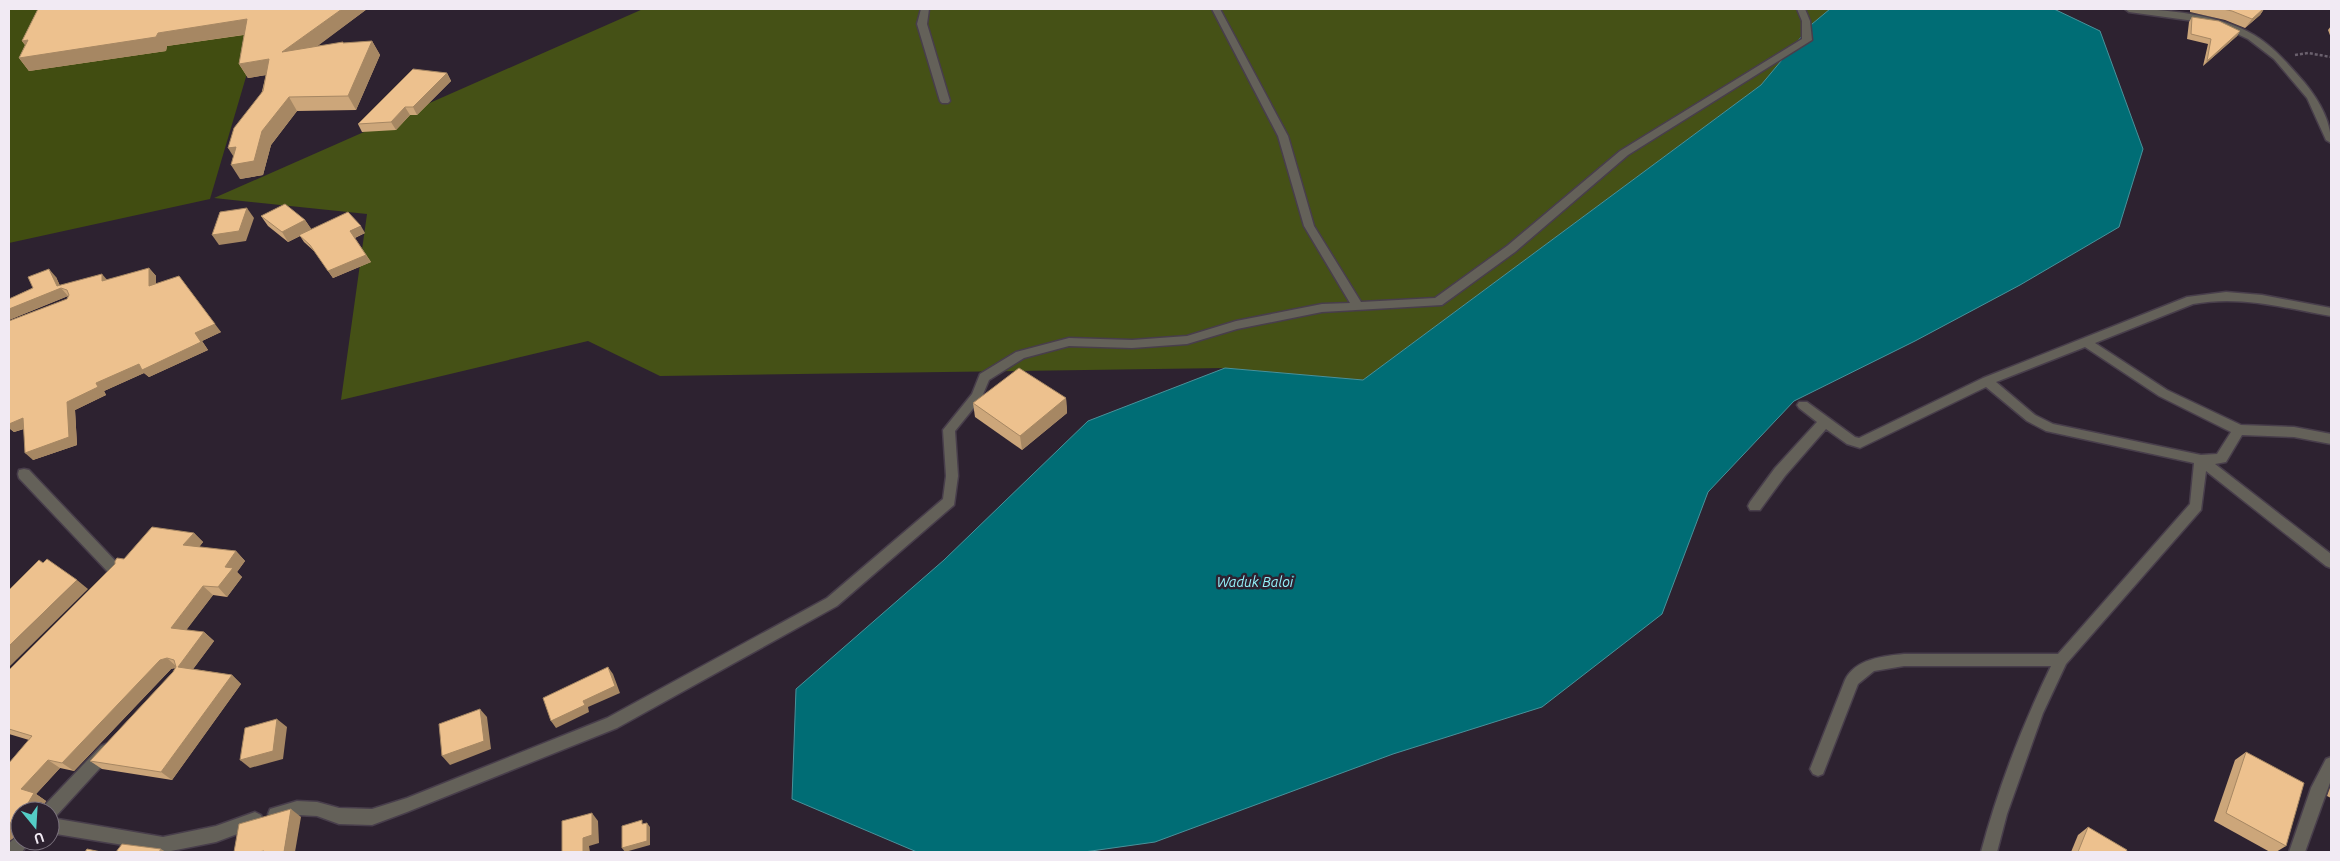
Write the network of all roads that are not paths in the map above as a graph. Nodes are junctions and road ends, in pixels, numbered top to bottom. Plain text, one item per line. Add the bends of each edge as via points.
1 (925, 9) edge
2 (1216, 9) edge
3 (1801, 9) edge
4 (2129, 9) edge
5 (945, 101) dead end
6 (2331, 140) edge
7 (1358, 306) junction
8 (2331, 312) edge
9 (2086, 342) junction
10 (1987, 381) junction
11 (1803, 404) dead end
12 (1824, 422) junction
13 (2239, 430) junction
14 (2331, 439) edge
15 (2201, 460) junction
16 (24, 474) dead end
17 (1755, 506) dead end
18 (2331, 562) edge
19 (96, 592) edge
20 (2061, 660) junction
21 (117, 739) edge
22 (2331, 764) edge
23 (1818, 769) dead end
24 (59, 801) edge
25 (60, 827) edge
26 (1989, 852) edge
27 (2297, 852) edge

1 - 5 street via 922,24
2 - 7 street via 1283,136 1309,226
3 - 7 street via 1806,21 1806,40 1624,153 1511,249 1438,302
4 - 6 street via 2218,22 2251,37 2277,57 2311,97
7 - 25 street via 1322,308 1236,325 1187,340 1132,344 1069,342 1020,355 984,377 977,396 949,430 952,476 949,501 938,511 832,602 612,723 372,817 339,816 317,809 297,808 216,834 163,845
8 - 9 street via 2244,297 2204,297
9 - 10 street
9 - 13 street via 2163,393
10 - 12 street via 1866,442 1851,441
10 - 15 street via 2031,418 2050,428
11 - 12 street
12 - 17 street
13 - 14 street via 2294,432
13 - 15 street via 2222,459
15 - 18 street
15 - 20 street via 2196,506
16 - 19 street via 117,572
20 - 23 street via 1904,660 1868,666 1852,680
20 - 26 street via 1999,814
21 - 24 street
22 - 27 street via 2319,788

